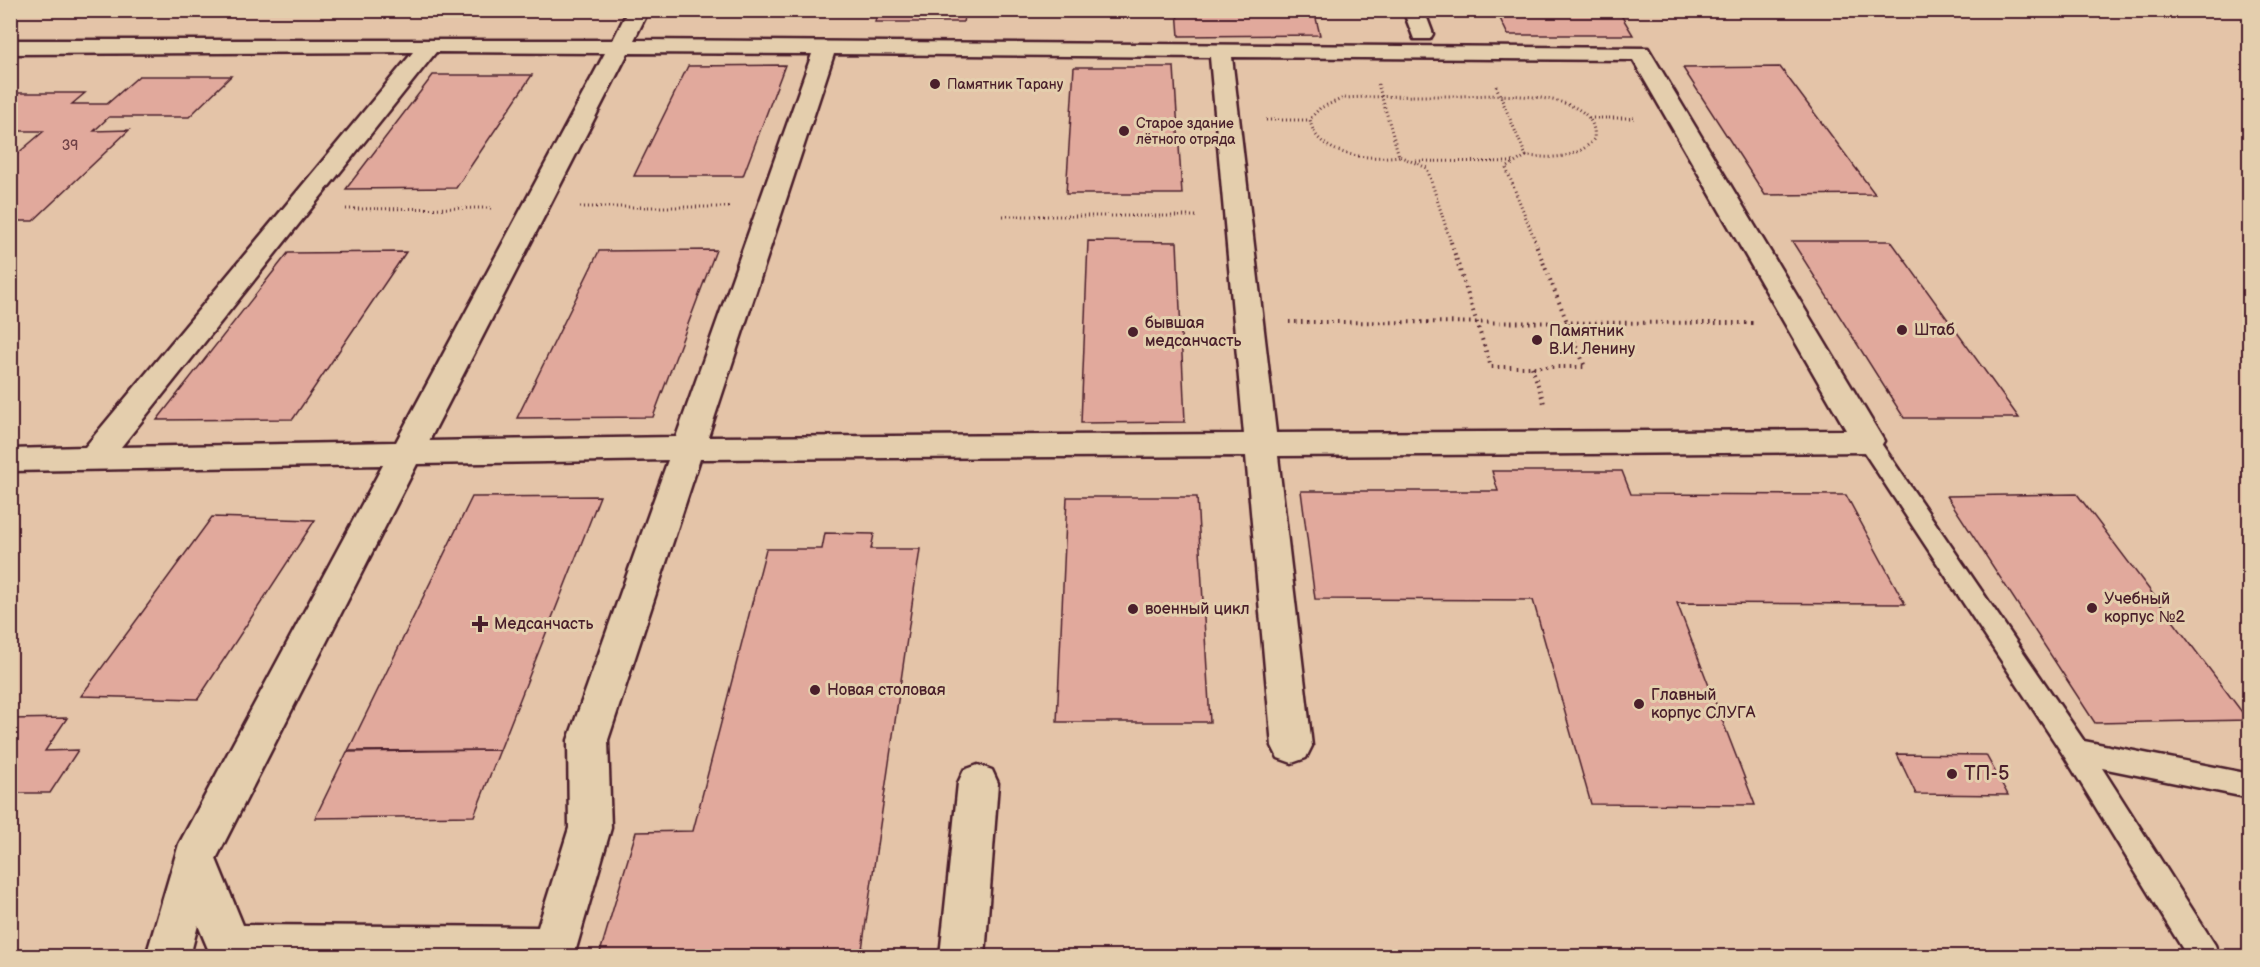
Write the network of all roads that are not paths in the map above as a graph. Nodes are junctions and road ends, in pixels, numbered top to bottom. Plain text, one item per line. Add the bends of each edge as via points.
1 (639, 10) edge
2 (1413, 10) edge
3 (1422, 34) dead end
4 (430, 45) junction
5 (620, 46) junction
6 (10, 48) edge
7 (825, 48) junction
8 (1220, 50) junction
9 (1868, 441) junction
10 (1262, 444) junction
11 (689, 448) junction
12 (409, 453) junction
13 (93, 459) junction
14 (10, 460) edge
15 (1292, 746) dead end
16 (2076, 751) junction
17 (978, 783) dead end
18 (2250, 786) edge
19 (194, 858) junction
20 (553, 953) edge
21 (168, 957) edge
22 (962, 957) edge
23 (2204, 957) edge

1 - 5 street
2 - 3 street
4 - 5 street
4 - 6 street
4 - 13 street
5 - 7 street
5 - 12 street
7 - 8 street
7 - 11 street
8 - 9 street via 1640,53
8 - 10 street
9 - 10 street
9 - 16 lane
10 - 11 street
10 - 15 street
11 - 12 street
11 - 20 street via 588,740 590,828
12 - 13 street
12 - 19 street
13 - 14 street
16 - 18 lane
16 - 23 lane
17 - 22 street
19 - 20 street via 230,947
19 - 21 street

